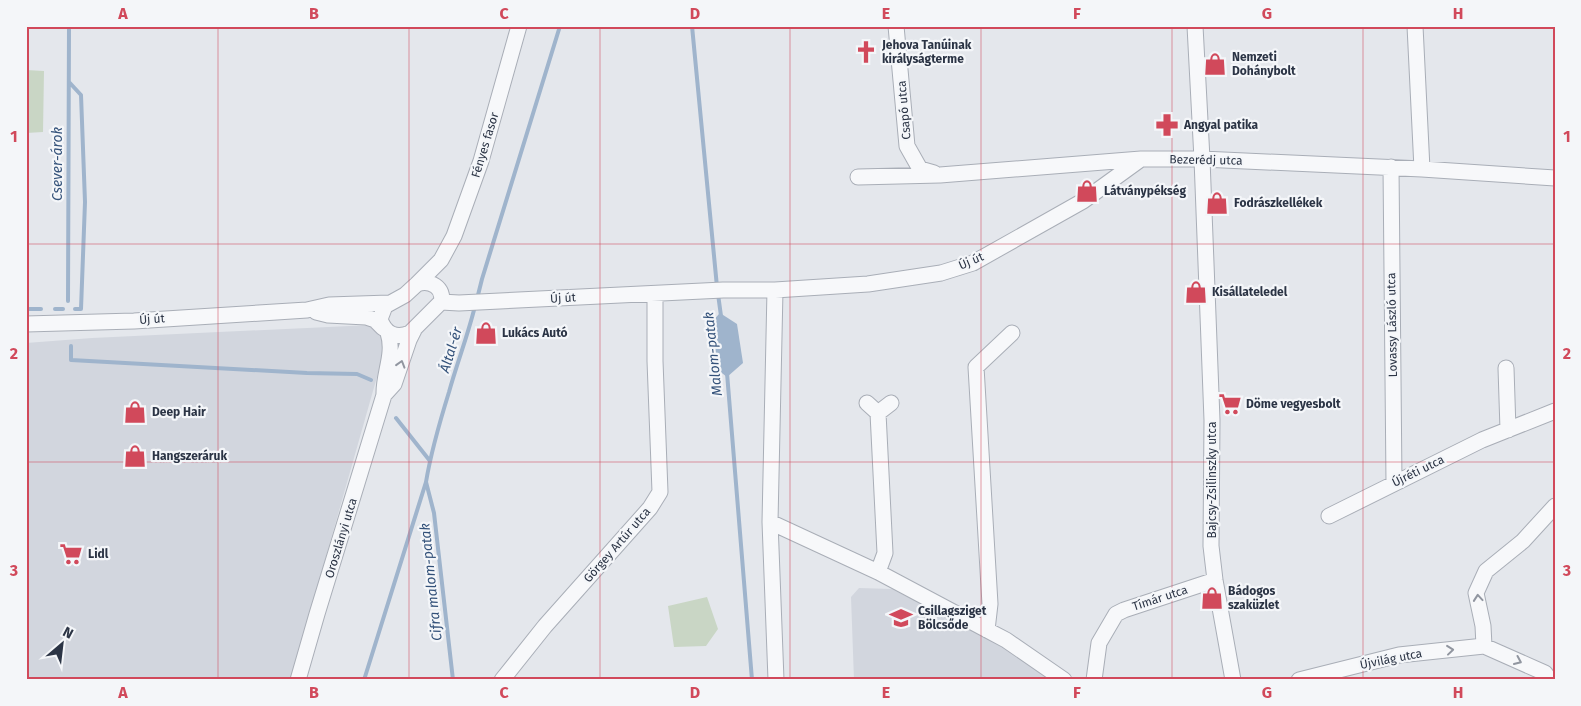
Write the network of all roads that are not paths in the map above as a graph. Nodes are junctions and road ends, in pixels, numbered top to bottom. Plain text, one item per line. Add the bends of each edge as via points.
1 (519, 26) edge
2 (896, 26) edge
3 (1194, 26) edge
4 (1415, 26) edge
5 (1202, 158) junction
6 (1142, 159) junction
7 (1391, 167) junction
8 (1422, 169) junction
9 (940, 175) junction
10 (858, 177) dead end
11 (1555, 178) edge
12 (440, 260) junction
13 (417, 284) junction
14 (775, 290) junction
15 (655, 294) junction
16 (439, 295) junction
17 (389, 303) junction
18 (307, 310) junction
19 (26, 324) edge
20 (386, 330) junction
21 (414, 330) junction
22 (1012, 333) dead end
23 (1506, 368) dead end
24 (384, 395) junction
25 (866, 403) dead end
26 (891, 403) dead end
27 (1555, 411) edge
28 (878, 413) junction
29 (1508, 430) junction
30 (1394, 483) junction
31 (1555, 506) edge
32 (1328, 516) dead end
33 (770, 522) junction
34 (878, 572) junction
35 (1214, 580) junction
36 (987, 630) junction
37 (1484, 646) junction
38 (298, 680) edge
39 (502, 680) edge
40 (776, 680) edge
41 (1064, 680) edge
42 (1094, 680) edge
43 (1233, 680) edge
44 (1299, 680) edge
45 (1550, 680) edge

1 - 12 street, Fényes fasor via 472,185 454,236
2 - 9 street, Csapó utca via 907,146 920,168
3 - 5 street, Bajcsy-Zsilinszky utca
4 - 8 street
5 - 6 street, Bezerédj utca
5 - 7 street, Bezerédj utca
5 - 35 street, Bajcsy-Zsilinszky utca via 1212,420 1211,546
6 - 9 street, Bezerédj utca
6 - 14 street, Új út via 1084,201 972,262 941,273 868,284
7 - 8 street, Bezerédj utca
7 - 30 street, Lovassy László utca
8 - 11 street, Bezerédj utca
9 - 10 street, Bezerédj utca
12 - 13 street, Fényes fasor
12 - 16 street, Fényes fasor via 436,282
13 - 16 street, Új út via 426,282
13 - 17 street, Fényes fasor
14 - 15 street, Új út
14 - 33 street
15 - 16 street, Új út via 459,302
15 - 39 street, Görgey Artúr utca via 660,492 650,508
16 - 21 street
17 - 18 street, Új út via 329,305
17 - 20 street, Oroszlányi utca via 380,319
18 - 19 street, Új út
18 - 20 street, Új út via 366,317
20 - 21 street via 403,336
20 - 24 street, Oroszlányi utca via 391,342 383,382
24 -> 21 street, Oroszlányi utca via 394,384
22 - 36 street via 976,367 990,604
23 - 29 street
24 - 38 street, Oroszlányi utca
25 - 28 street
26 - 28 street
27 - 29 street, Újréti utca
28 - 34 street via 885,553
29 - 30 street, Újréti utca
30 - 32 street, Újréti utca
37 -> 31 street via 1476,593 1486,571 1523,541
33 - 34 street
33 - 40 street
34 - 36 street
35 - 42 street, Tímár utca via 1116,614 1099,643
35 - 43 street, Bajcsy-Zsilinszky utca
36 - 41 street
44 -> 37 street, Újvilág utca via 1399,655
37 -> 45 street, Újvilág utca via 1545,673

